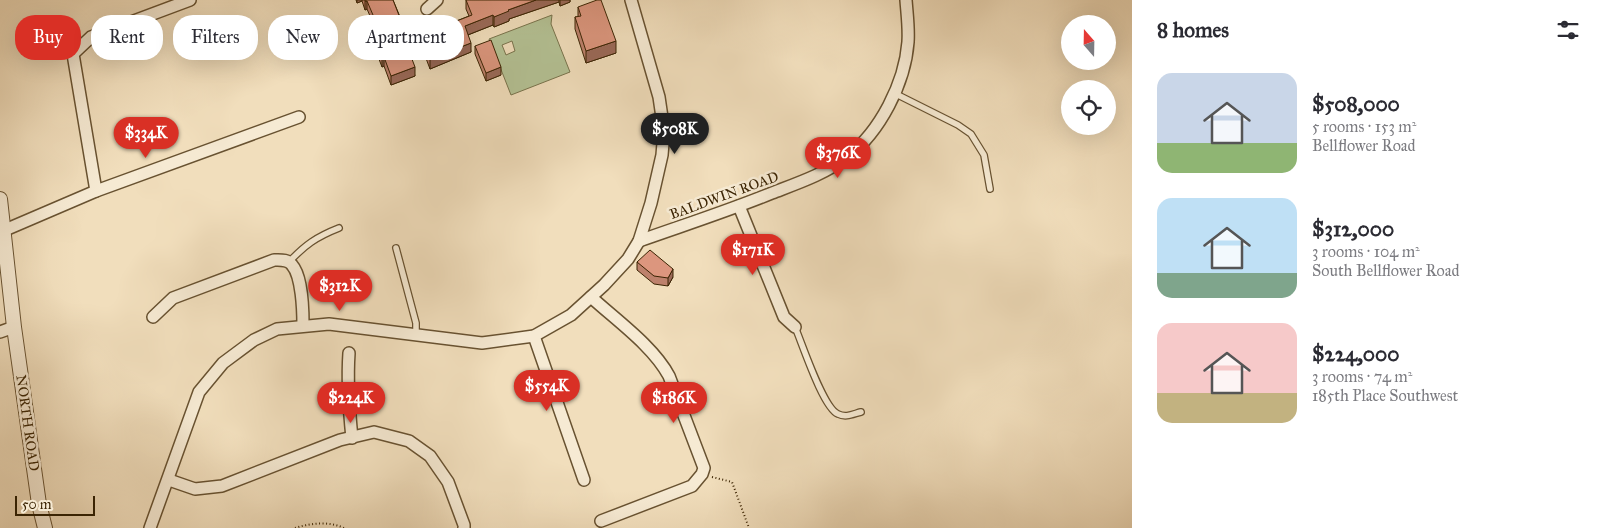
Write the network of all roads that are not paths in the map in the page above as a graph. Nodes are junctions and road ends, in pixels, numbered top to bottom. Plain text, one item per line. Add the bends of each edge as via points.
1 (190, 0) edge
2 (437, 0) edge
3 (631, 0) edge
4 (906, 0) edge
5 (426, 9) dead end
6 (894, 92) junction
7 (299, 117) dead end
8 (990, 190) dead end
9 (96, 192) junction
10 (0, 199) edge
11 (739, 206) junction
12 (339, 228) dead end
13 (5, 230) junction
14 (640, 241) junction
15 (396, 248) dead end
16 (289, 262) junction
17 (591, 297) junction
18 (153, 317) dead end
19 (303, 325) junction
20 (14, 327) junction
21 (796, 327) joint
22 (0, 332) edge
23 (416, 335) junction
24 (534, 336) junction
25 (350, 353) dead end
26 (861, 412) dead end
27 (352, 438) junction
28 (168, 480) junction
29 (584, 480) dead end
30 (601, 521) dead end
31 (45, 528) edge
32 (150, 528) edge
33 (464, 528) edge

1 - 9 street via 91,37 73,54
2 - 5 street
3 - 14 street via 659,97 664,131 656,187
4 - 6 street, BALDWIN ROAD via 908,43
6 - 8 lane via 971,134 984,155
6 - 11 street, BALDWIN ROAD via 865,142 849,156 806,180
7 - 9 street
9 - 13 street
10 - 13 street, NORTH ROAD
11 - 14 street, BALDWIN ROAD
11 - 21 street via 784,317
12 - 16 lane via 314,239
13 - 20 street, NORTH ROAD
14 - 17 street via 628,259
15 - 23 lane via 416,323
16 - 18 street via 274,260 173,298
16 - 19 street via 297,274
17 - 24 street via 571,315
17 - 30 street via 664,366 704,468 692,486
19 - 23 street via 328,324
19 - 28 street via 277,329 254,340 223,363 199,392
20 - 22 street
20 - 31 street, NORTH ROAD
21 - 26 lane via 830,407 837,414 848,416
23 - 24 street via 482,343
24 - 29 street
25 - 27 street
27 - 28 street via 222,486 195,489
27 - 33 street via 374,432 409,441 430,456 448,482
28 - 32 street

